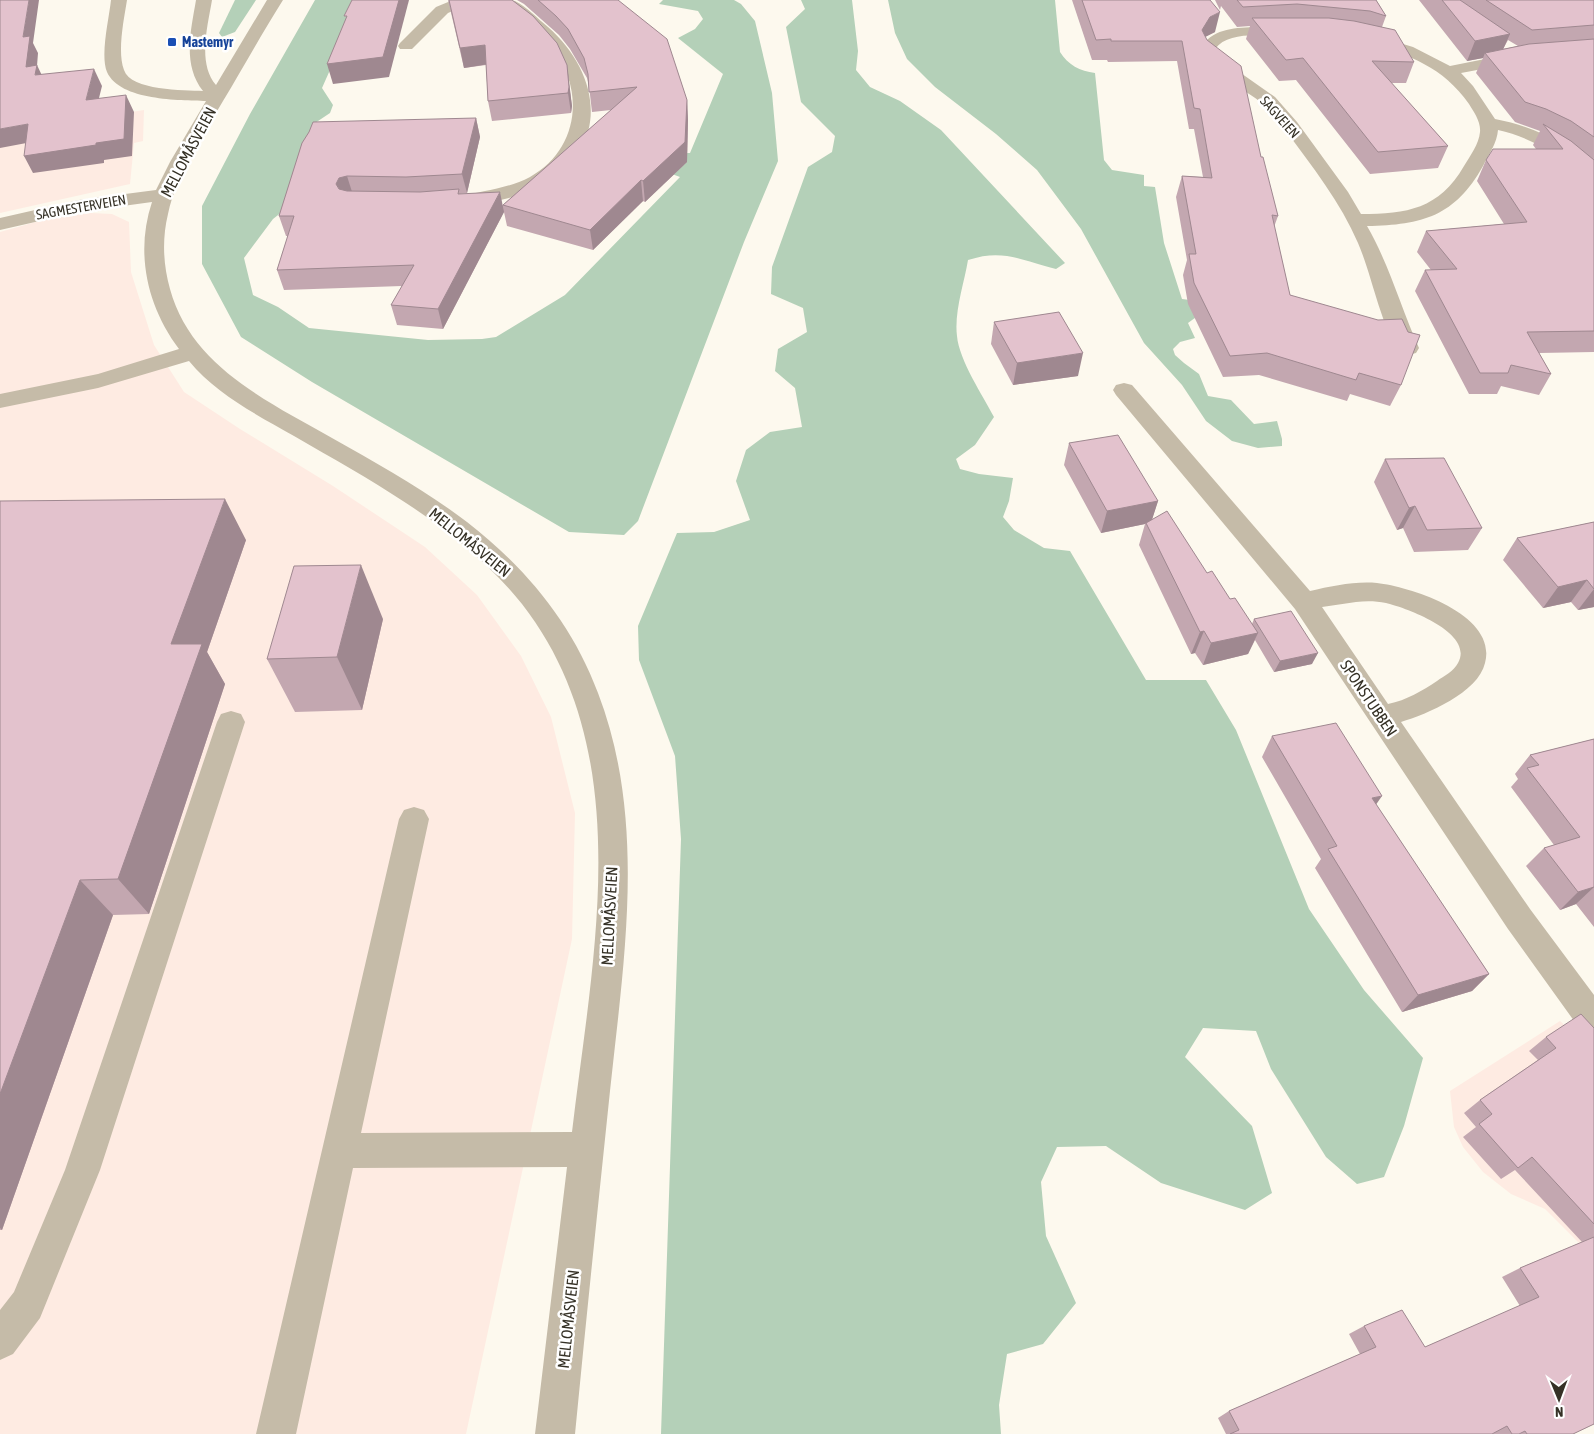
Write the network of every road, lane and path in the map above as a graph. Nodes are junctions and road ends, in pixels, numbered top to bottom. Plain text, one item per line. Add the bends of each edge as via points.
1 (119, 0) edge
2 (204, 0) edge
3 (275, 0) edge
4 (466, 0) edge
5 (504, 0) edge
6 (1300, 32) edge
7 (1354, 36) edge
8 (1500, 42) edge
9 (406, 46) dead end
10 (1594, 51) edge
11 (1520, 57) junction
12 (1448, 71) junction
13 (218, 96) junction
14 (1488, 123) junction
15 (1594, 178) edge
16 (163, 195) junction
17 (446, 202) edge
18 (1356, 220) junction
19 (0, 224) edge
20 (1408, 348) edge
21 (192, 352) junction
22 (1124, 390) dead end
23 (0, 401) edge
24 (1304, 602) junction
25 (1382, 716) junction
26 (231, 722) dead end
27 (414, 819) dead end
28 (1594, 1021) edge
29 (587, 1149) junction
30 (339, 1151) junction
31 (0, 1341) edge
32 (276, 1434) edge
33 (555, 1434) edge

1 - 13 street via 115,65 121,79 129,85 158,93
2 - 13 street via 198,44 199,68 204,80
3 - 13 street, MELLOMÅSVEIEN
4 - 9 street via 442,10
5 - 17 street via 552,40 573,68 583,97 579,130 569,154 552,171 528,186 488,197
6 - 18 street, SAGVEIEN via 1222,28 1207,49 1211,59 1262,95 1280,112
7 - 12 street via 1391,46
8 - 11 street
10 - 11 street
11 - 12 street
12 - 14 street via 1466,88
13 - 16 street, MELLOMÅSVEIEN
14 - 15 street via 1544,139 1560,148
14 - 18 street via 1488,137 1469,176 1448,201 1406,218
16 - 19 street, SAGMESTERVEIEN via 79,206
16 - 21 street, MELLOMÅSVEIEN via 155,228 154,267 167,310
18 - 20 street, SAGVEIEN
21 - 23 street via 72,388
21 - 29 street, MELLOMÅSVEIEN via 235,392 380,475 484,549 536,603 571,662 586,694 604,761 612,840 610,942
22 - 24 street, SPONSTUBBEN
24 - 25 street, SPONSTUBBEN
24 - 25 street via 1347,593 1386,594 1439,611 1464,632 1474,655 1465,675 1421,706
25 - 28 street, SPONSTUBBEN via 1519,919
26 - 31 street via 82,1170 27,1305
27 - 30 street
29 - 30 street
29 - 33 street, MELLOMÅSVEIEN
30 - 32 street

